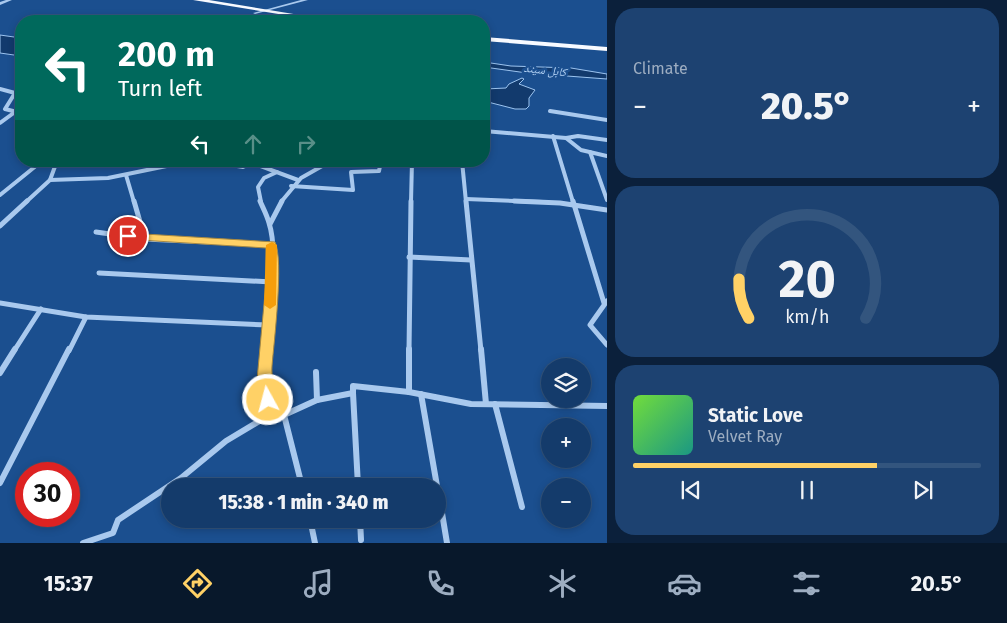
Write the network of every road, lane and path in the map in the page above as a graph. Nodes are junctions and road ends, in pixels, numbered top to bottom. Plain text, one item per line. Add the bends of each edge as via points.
1 (10, 0) edge
2 (185, 0) edge
3 (196, 0) edge
4 (306, 0) edge
5 (1, 2) edge
6 (258, 12) junction
7 (277, 15) edge
8 (283, 15) edge
9 (490, 41) edge
10 (607, 51) edge
11 (1, 90) edge
12 (550, 111) dead end
13 (15, 112) joint
14 (607, 120) edge
15 (0, 123) edge
16 (490, 131) edge
17 (553, 136) junction
18 (566, 138) junction
19 (607, 140) edge
20 (590, 152) junction
21 (607, 156) edge
22 (35, 167) edge
23 (55, 167) edge
24 (155, 167) edge
25 (263, 167) edge
26 (314, 167) edge
27 (380, 167) edge
28 (412, 167) edge
29 (463, 167) edge
30 (277, 172) junction
31 (126, 175) junction
32 (50, 180) junction
33 (298, 180) junction
34 (292, 186) junction
35 (0, 196) edge
36 (466, 199) junction
37 (607, 200) edge
38 (574, 207) junction
39 (607, 210) edge
40 (270, 224) junction
41 (0, 226) edge
42 (96, 232) dead end
43 (144, 239) junction
44 (272, 245) junction
45 (409, 256) junction
46 (471, 260) junction
47 (99, 273) dead end
48 (272, 282) junction
49 (606, 302) edge
50 (0, 303) edge
51 (41, 309) junction
52 (86, 317) junction
53 (268, 325) junction
54 (607, 345) edge
55 (316, 372) dead end
56 (0, 373) edge
57 (409, 392) junction
58 (353, 393) junction
59 (421, 394) junction
60 (317, 400) junction
61 (486, 404) junction
62 (495, 404) junction
63 (607, 406) edge
64 (281, 412) junction
65 (300, 478) edge
66 (358, 478) edge
67 (435, 478) edge
68 (0, 483) edge
69 (522, 507) dead end
70 (312, 528) edge
71 (360, 528) edge
72 (444, 528) edge
73 (361, 540) dead end
74 (83, 543) edge
75 (316, 543) edge
76 (447, 543) edge

1 - 5 street
2 - 6 highway
3 - 6 highway
4 - 6 street
6 - 7 highway
6 - 8 highway
9 - 10 highway
11 - 13 street via 15,93 6,109
12 - 14 street
13 - 15 street
16 - 17 street
17 - 18 street
17 - 38 street
18 - 19 street via 578,136
18 - 20 street via 577,148
20 - 21 street
20 - 37 street
22 - 35 street
23 - 32 street
24 - 31 street
25 - 30 street
26 - 33 street
27 - 34 street via 379,171 351,172 353,190
28 - 45 street
29 - 36 street
30 - 33 street
30 - 40 street via 264,178 258,188
31 - 32 street
31 - 43 street
32 - 41 street
33 - 34 street
34 - 40 street
36 - 38 street
36 - 46 street
38 - 39 street
38 - 49 street
40 - 44 street
42 - 43 street
43 - 44 street
44 - 48 street
45 - 46 street
45 - 57 street
46 - 61 street
47 - 48 street
48 - 53 street
49 - 54 street via 590,325
50 - 51 street
51 - 52 street
51 - 56 street
52 - 53 street
52 - 68 street
53 - 64 street via 264,380 268,400
55 - 60 street
57 - 58 street via 353,386
57 - 59 street
58 - 60 street
58 - 66 street
59 - 61 street
59 - 67 street
60 - 64 street
61 - 62 street
62 - 63 street
62 - 69 street
64 - 65 street
64 - 74 street via 226,441 181,478 118,520 113,532
70 - 75 street
71 - 73 street
72 - 76 street

